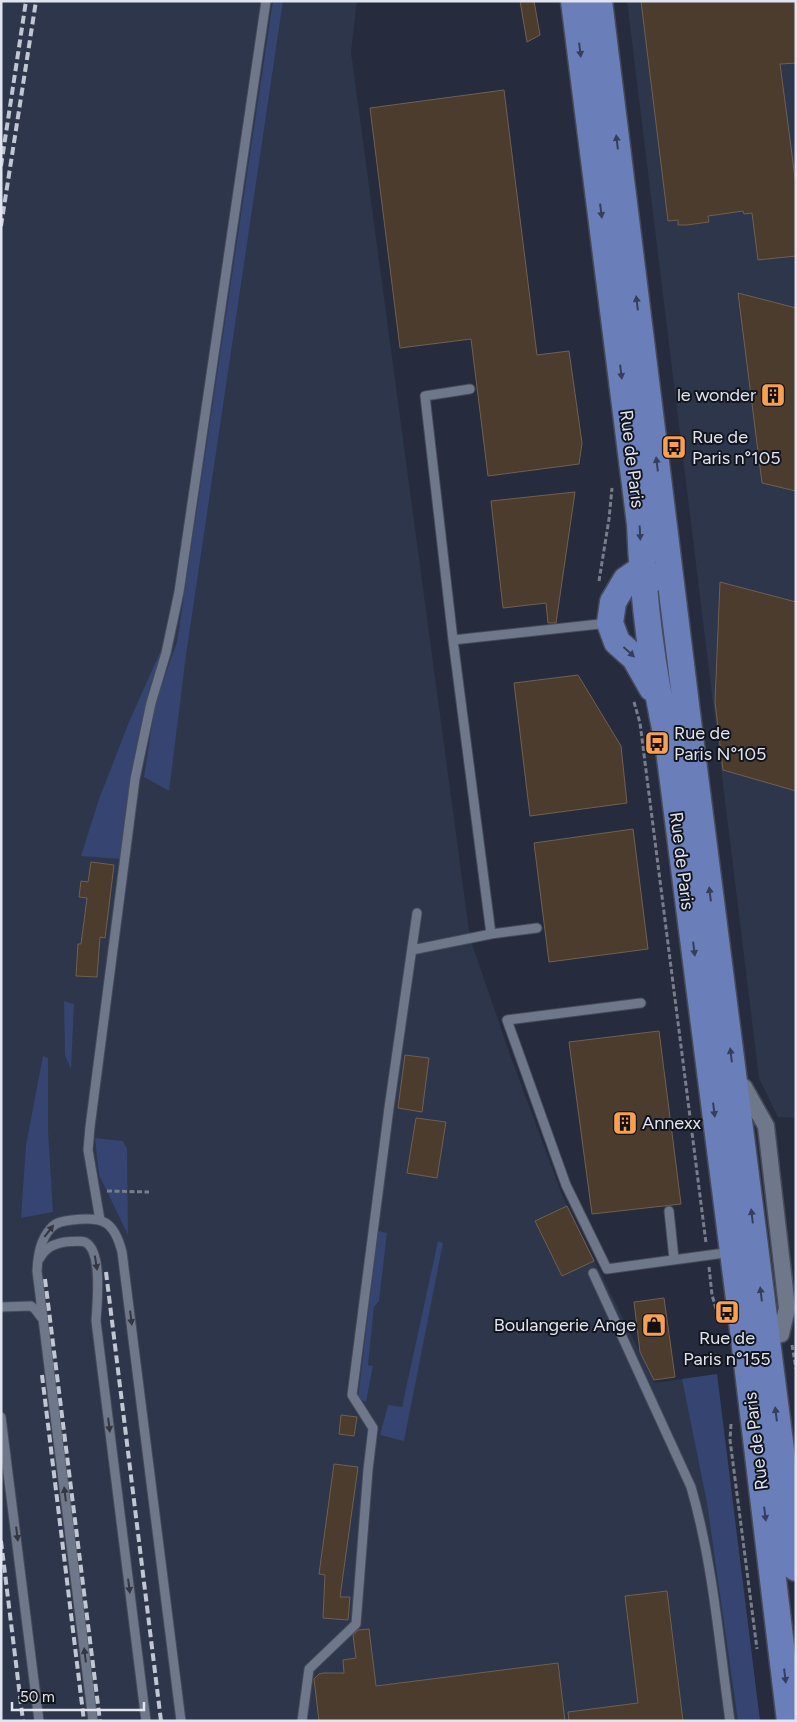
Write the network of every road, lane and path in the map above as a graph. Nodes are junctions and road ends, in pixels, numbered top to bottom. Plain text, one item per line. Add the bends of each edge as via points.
1 (266, 1) edge
2 (574, 1) edge
3 (599, 1) edge
4 (470, 389) dead end
5 (642, 570) junction
6 (610, 623) junction
7 (453, 640) junction
8 (658, 700) junction
9 (688, 721) junction
10 (417, 913) dead end
11 (537, 928) dead end
12 (491, 934) junction
13 (412, 950) junction
14 (641, 1003) dead end
15 (744, 1087) dead end
16 (121, 1190) dead end
17 (149, 1192) dead end
18 (668, 1211) dead end
19 (100, 1220) junction
20 (732, 1252) junction
21 (674, 1259) junction
22 (38, 1265) junction
23 (593, 1273) dead end
24 (1, 1307) edge
25 (43, 1320) junction
26 (766, 1336) junction
27 (1, 1417) edge
28 (795, 1557) edge
29 (39, 1721) edge
30 (93, 1721) edge
31 (146, 1721) edge
32 (181, 1721) edge
33 (302, 1721) edge
34 (730, 1721) edge
35 (790, 1721) edge

1 - 19 lane via 179,592 134,788 89,1134 88,1150
2 -> 5 main road, Rue de Paris via 640,524
9 -> 3 main road, Rue de Paris
4 - 7 lane via 425,396
5 - 6 main road via 626,580 613,602
5 - 8 main road, Rue de Paris
5 - 9 main road via 655,583 667,668
6 - 7 lane
6 -> 8 main road via 617,642 635,658
7 - 12 lane
8 -> 20 main road, Rue de Paris via 668,742
26 -> 9 main road, Rue de Paris
10 - 13 lane
11 - 12 lane
12 - 13 lane
13 - 33 lane via 352,1395 373,1428 356,1624 309,1669
14 - 21 lane via 507,1020 566,1185 607,1269
15 - 26 street via 766,1126 787,1308 781,1334
16 - 17 path
18 - 21 lane
22 -> 19 lane via 42,1242 52,1226 59,1222
19 -> 32 lane via 113,1228 122,1252
20 - 21 lane
20 -> 35 main road, Rue de Paris
22 - 25 lane
22 -> 31 lane via 46,1249 55,1244 82,1241 94,1253 98,1276 96,1321
23 - 34 lane via 691,1487 709,1566
24 - 25 lane via 31,1306
30 -> 25 lane
28 -> 26 main road, Rue de Paris
27 -> 29 lane

